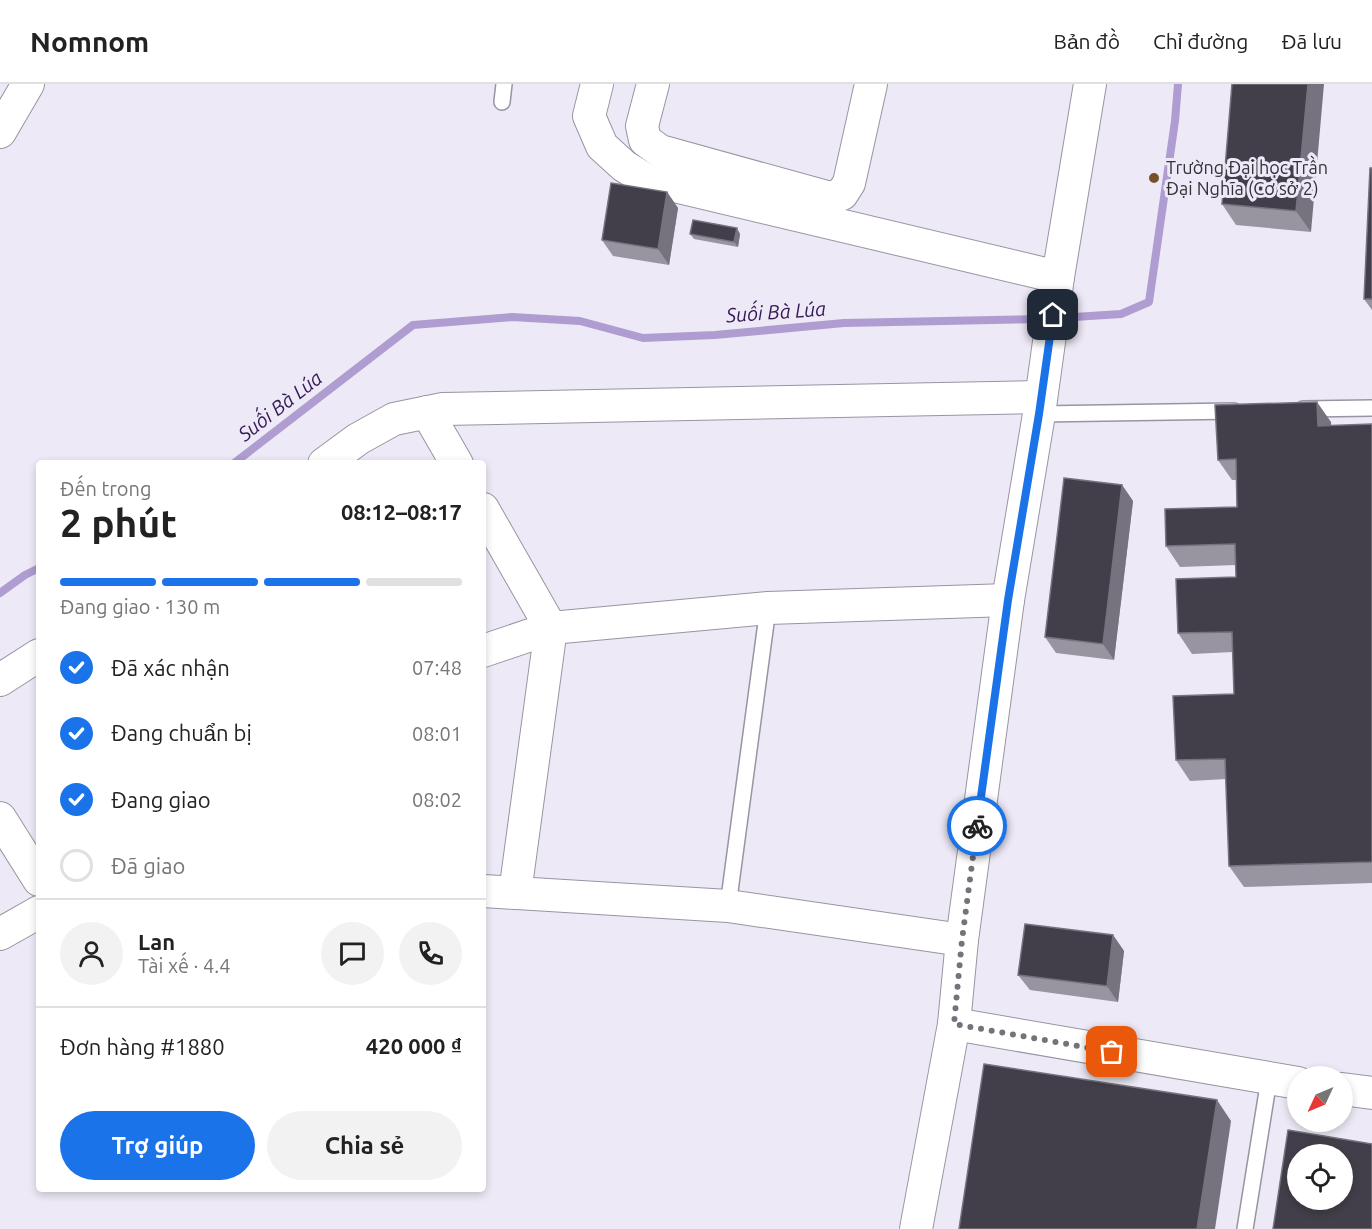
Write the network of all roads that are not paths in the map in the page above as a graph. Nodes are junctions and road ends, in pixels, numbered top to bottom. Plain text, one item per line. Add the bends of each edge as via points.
1 (28, 84) edge
2 (504, 84) edge
3 (597, 84) edge
4 (653, 84) edge
5 (871, 84) edge
6 (1090, 84) edge
7 (502, 102) dead end
8 (0, 132) edge
9 (1057, 285) junction
10 (1041, 397) junction
11 (1372, 408) edge
12 (1253, 410) edge
13 (1289, 410) edge
14 (427, 412) junction
15 (329, 460) edge
16 (455, 460) edge
17 (486, 514) edge
18 (1008, 600) junction
19 (768, 608) junction
20 (551, 628) junction
21 (486, 650) edge
22 (36, 657) edge
23 (0, 680) edge
24 (0, 818) edge
25 (36, 875) edge
26 (486, 891) edge
27 (514, 892) junction
28 (728, 906) junction
29 (36, 914) edge
30 (0, 934) edge
31 (962, 940) junction
32 (954, 1024) junction
33 (1283, 1081) edge
34 (1353, 1090) edge
35 (1372, 1093) edge
36 (916, 1229) edge
37 (1245, 1229) edge

1 - 8 street
2 - 7 lane
3 - 9 street via 590,117 602,146 645,178
4 - 5 street via 642,126 645,140 660,151 830,198 842,194 849,183
6 - 9 street
9 - 10 street
10 - 12 lane
10 - 14 street via 467,408
10 - 18 street
11 - 13 lane
14 - 15 street via 394,419
14 - 16 street
17 - 20 street
18 - 19 street
18 - 31 street
19 - 20 street
19 - 28 lane
20 - 21 street
20 - 27 street
22 - 23 street
24 - 25 street
26 - 27 street
27 - 28 street
28 - 31 street
29 - 30 street
31 - 32 street
32 - 33 street
32 - 36 street
33 - 37 lane
34 - 35 street

